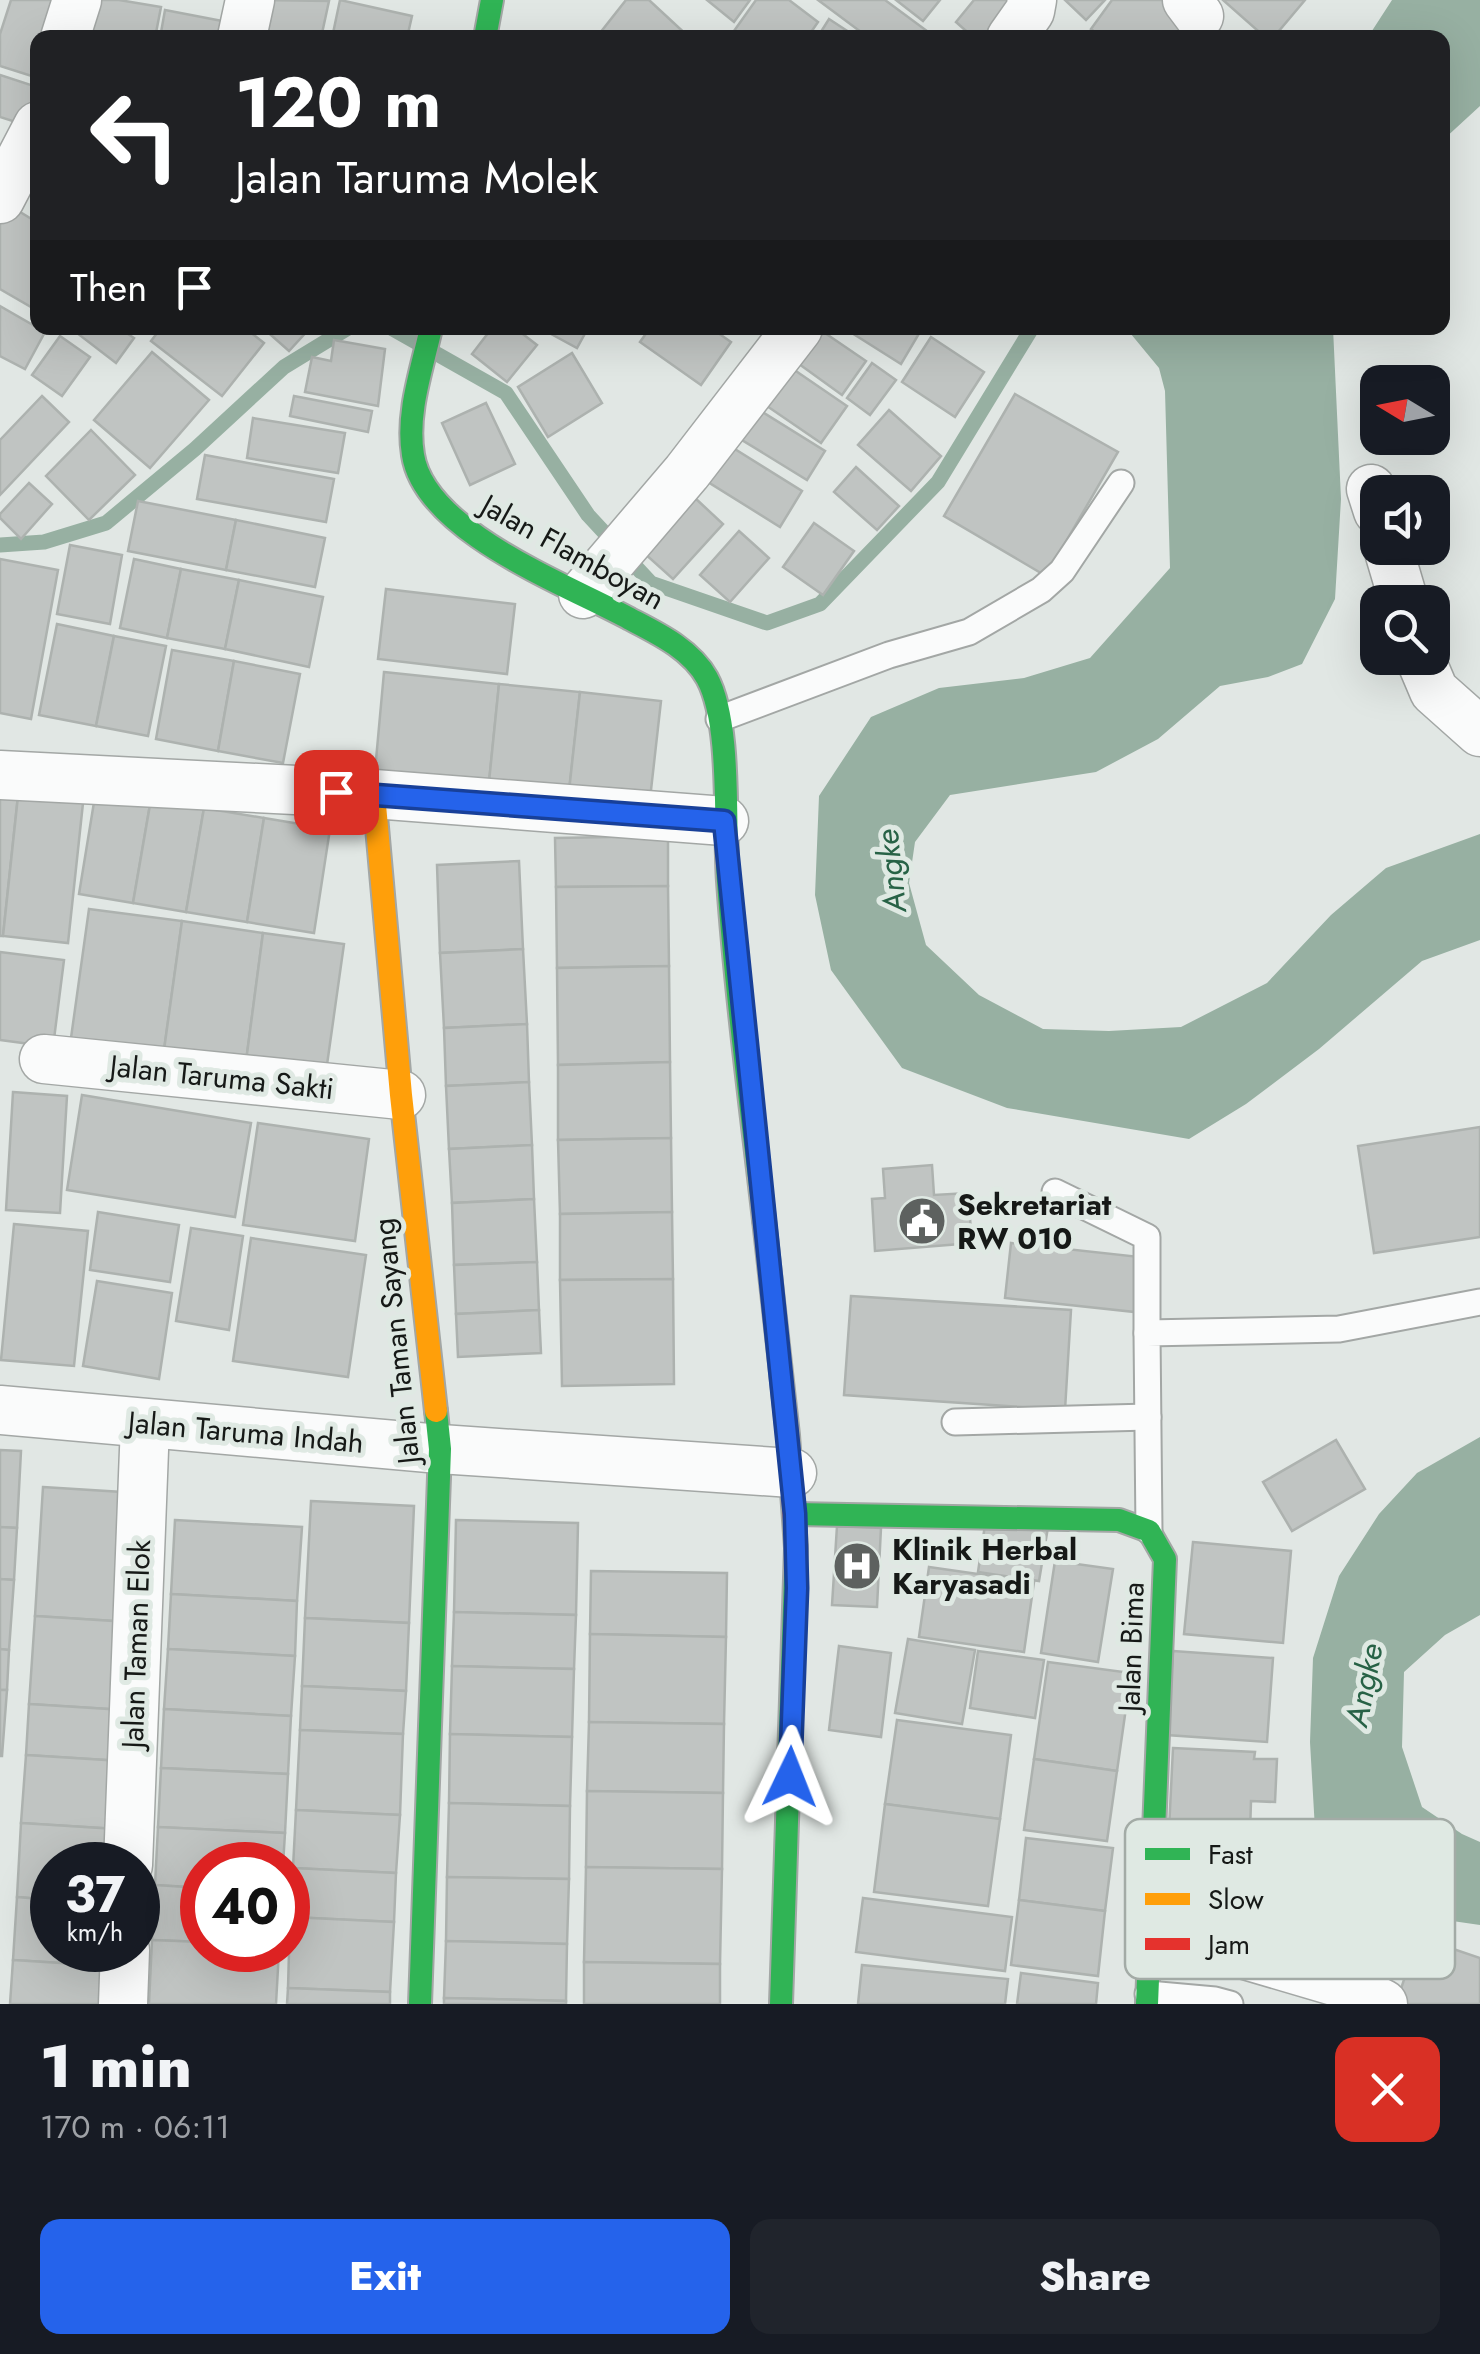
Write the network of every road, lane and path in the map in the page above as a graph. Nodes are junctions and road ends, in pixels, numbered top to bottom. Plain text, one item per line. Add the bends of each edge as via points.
1 (77, 0) edge
2 (250, 0) edge
3 (492, 0) edge
4 (1032, 0) edge
5 (68, 30) edge
6 (244, 30) edge
7 (486, 30) edge
8 (1017, 30) edge
9 (30, 141) edge
10 (0, 199) edge
11 (430, 335) edge
12 (792, 335) edge
13 (1121, 483) dead end
14 (583, 594) junction
15 (1427, 675) edge
16 (718, 718) junction
17 (1480, 732) edge
18 (0, 775) edge
19 (374, 794) junction
20 (724, 821) junction
21 (44, 1059) dead end
22 (401, 1096) junction
23 (1055, 1192) dead end
24 (1480, 1302) edge
25 (1147, 1333) junction
26 (0, 1410) edge
27 (1148, 1416) junction
28 (954, 1422) dead end
29 (145, 1424) junction
30 (440, 1449) junction
31 (793, 1494) junction
32 (1148, 1531) junction
33 (1154, 1819) edge
34 (129, 1842) edge
35 (124, 1972) edge
36 (1327, 1979) edge
37 (1147, 1999) edge
38 (123, 2004) edge
39 (420, 2004) edge
40 (780, 2004) edge
41 (1230, 2004) edge
42 (1383, 2004) edge

1 - 5 street
2 - 6 street
3 - 7 street
4 - 8 street
9 - 10 street
11 - 14 street, Jalan Flamboyan via 412,426 416,470 441,508 470,532
12 - 14 street
13 - 16 lane via 1062,571 969,632
14 - 16 street, Jalan Flamboyan via 692,657 710,682
15 - 17 street via 1434,692
16 - 20 street, Jalan Flamboyan
18 - 19 street
19 - 20 street
19 - 22 street, Jalan Taman Sayang
20 - 31 street, Jalan Flamboyan
21 - 22 street, Jalan Taruma Sakti
22 - 30 street, Jalan Taman Sayang
23 - 25 lane via 1148,1237
24 - 25 lane via 1339,1329
25 - 27 lane
26 - 29 street, Jalan Taruma Indah
27 - 28 lane
27 - 32 lane
29 - 30 street, Jalan Taruma Indah
29 - 34 street, Jalan Taman Elok
30 - 31 street, Jalan Taruma Indah
30 - 39 street, Jalan Taman Sayang
31 - 32 street via 1119,1520
31 - 40 street, Jalan Flamboyan via 797,1588
32 - 33 street, Jalan Bima via 1165,1559
35 - 38 street
36 - 42 street
37 - 41 lane

